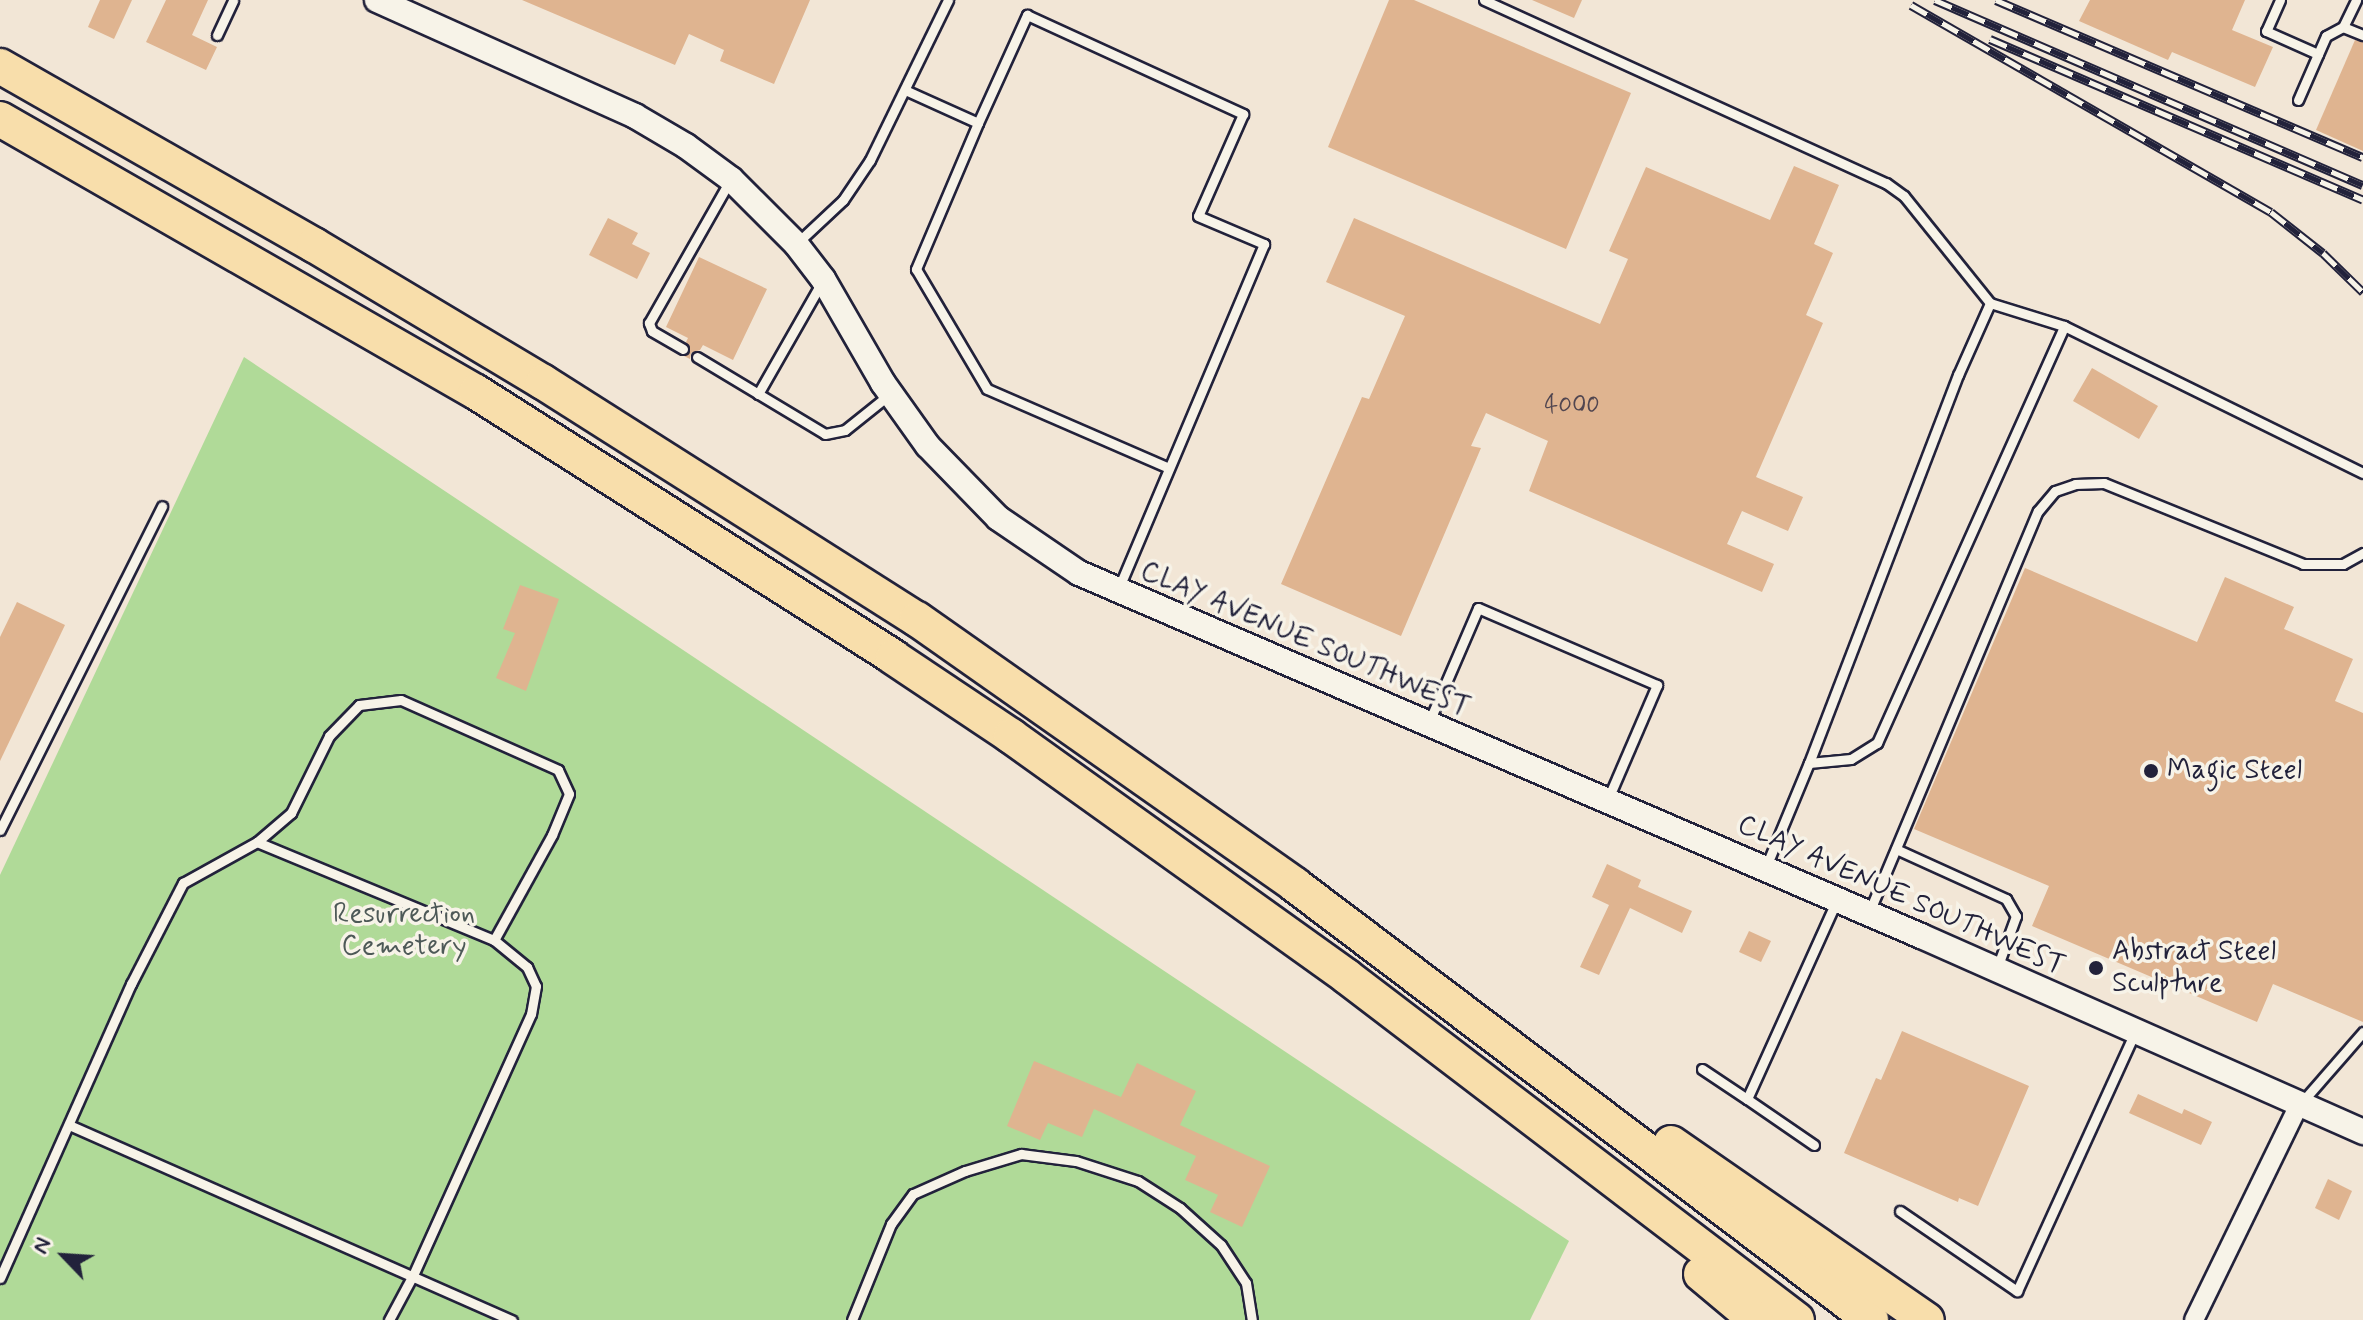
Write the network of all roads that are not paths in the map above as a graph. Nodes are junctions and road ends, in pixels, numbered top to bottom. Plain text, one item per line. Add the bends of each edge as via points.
1 (233, 0) edge
2 (377, 0) edge
3 (948, 0) edge
4 (1484, 0) edge
5 (2280, 0) edge
6 (2356, 0) edge
7 (2343, 27) junction
8 (217, 35) dead end
9 (2363, 35) edge
10 (2318, 54) junction
11 (0, 66) edge
12 (905, 90) junction
13 (2298, 100) dead end
14 (0, 119) edge
15 (978, 123) junction
16 (731, 179) junction
17 (796, 244) junction
18 (823, 279) junction
19 (1990, 303) junction
20 (2064, 326) junction
21 (683, 349) dead end
22 (697, 357) dead end
23 (758, 394) junction
24 (890, 394) junction
25 (1169, 468) junction
26 (2363, 473) edge
27 (162, 506) dead end
28 (2363, 553) edge
29 (1116, 592) junction
30 (1427, 725) junction
31 (1809, 763) junction
32 (1607, 801) junction
33 (0, 830) edge
34 (257, 842) junction
35 (1896, 849) junction
36 (1765, 869) junction
37 (1837, 900) junction
38 (1869, 914) junction
39 (494, 940) junction
40 (1996, 970) junction
41 (1440, 993) junction
42 (2135, 1032) junction
43 (2363, 1032) edge
44 (1702, 1069) dead end
45 (1747, 1099) junction
46 (2299, 1105) junction
47 (69, 1125) junction
48 (1547, 1128) junction
49 (2363, 1132) edge
50 (1814, 1145) dead end
51 (1900, 1211) dead end
52 (413, 1275) junction
53 (0, 1278) edge
54 (389, 1320) edge
55 (512, 1320) edge
56 (852, 1320) edge
57 (1252, 1320) edge
58 (1756, 1320) edge
59 (1797, 1320) edge
60 (1871, 1320) edge
61 (1927, 1320) edge
62 (2194, 1320) edge

1 - 8 lane
2 - 16 street, CLAY AVENUE SOUTHWEST via 635,116
3 - 12 lane
4 - 19 lane via 1886,183 1904,196
5 - 10 lane via 2266,31
6 - 7 lane
7 - 9 lane
7 - 10 lane via 2326,36
10 - 13 lane
11 - 41 highway via 314,245 748,509 1110,752
12 - 15 lane
12 - 17 lane via 843,200
14 - 48 highway via 476,392 752,564 1195,866
15 - 25 lane via 916,269 987,389
15 - 25 lane via 1027,15 1243,114 1198,216 1264,244
16 - 17 street, CLAY AVENUE SOUTHWEST
16 - 21 lane via 649,323 652,331
17 - 18 street, CLAY AVENUE SOUTHWEST
18 - 23 lane
18 - 24 street, CLAY AVENUE SOUTHWEST
19 - 20 lane
19 - 31 lane
20 - 26 lane
20 - 31 lane via 1877,743 1851,759
22 - 23 lane
23 - 24 lane via 825,434 845,430
24 - 29 street, CLAY AVENUE SOUTHWEST via 928,446 998,518 1045,553
25 - 29 lane
27 - 33 lane
28 - 35 lane via 2343,564 2303,564 2104,483 2055,491 2038,511
29 - 30 street, CLAY AVENUE SOUTHWEST
30 - 32 street, CLAY AVENUE SOUTHWEST
30 - 32 lane via 1478,608 1657,685
31 - 36 lane
32 - 36 street, CLAY AVENUE SOUTHWEST
34 - 39 lane
34 - 39 lane via 291,813 329,736 359,705 401,700 558,770 569,794
34 - 47 lane via 183,883
35 - 38 lane
35 - 40 lane via 2006,899 2016,916
36 - 37 street, CLAY AVENUE SOUTHWEST
37 - 38 street, CLAY AVENUE SOUTHWEST
37 - 45 lane
38 - 40 street, CLAY AVENUE SOUTHWEST
39 - 52 lane via 527,967 536,986 531,1014
40 - 42 street, CLAY AVENUE SOUTHWEST
41 - 60 highway
41 - 61 highway via 1724,1177
42 - 46 street, CLAY AVENUE SOUTHWEST
42 - 51 lane via 2017,1291
43 - 46 lane
44 - 45 lane
45 - 50 lane
46 - 49 street, CLAY AVENUE SOUTHWEST
46 - 62 street
47 - 52 lane
47 - 53 lane
48 - 58 highway
48 - 59 highway
52 - 54 lane
52 - 55 lane
56 - 57 lane via 891,1224 913,1194 1021,1154 1076,1161 1138,1181 1180,1208 1221,1245 1246,1283

